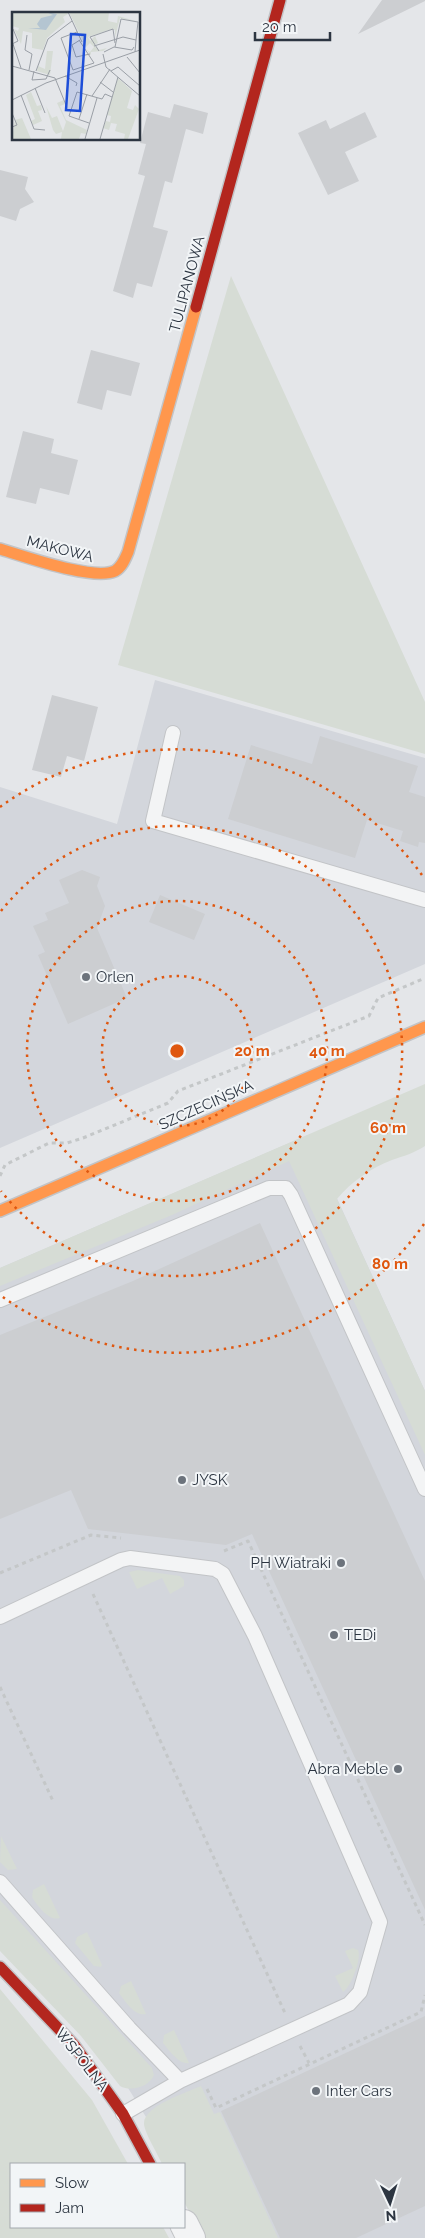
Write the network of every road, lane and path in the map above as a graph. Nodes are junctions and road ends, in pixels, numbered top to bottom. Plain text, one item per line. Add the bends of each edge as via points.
1 (280, 0) edge
2 (0, 549) edge
3 (113, 571) joint
4 (173, 733) dead end
5 (425, 900) edge
6 (425, 978) edge
7 (425, 1027) edge
8 (0, 1176) edge
9 (0, 1212) edge
10 (0, 1300) edge
11 (425, 1489) edge
12 (86, 1577) junction
13 (0, 1617) edge
14 (0, 1687) edge
15 (53, 1801) dead end
16 (0, 1882) edge
17 (0, 1967) edge
18 (425, 1995) edge
19 (293, 2030) junction
20 (309, 2063) junction
21 (200, 2072) junction
22 (180, 2081) junction
23 (123, 2114) junction
24 (149, 2163) edge
25 (185, 2226) edge
26 (191, 2238) edge

1 - 3 street, TULIPANOWA via 128,552 123,564
2 - 3 street, MAKOWA via 84,572 100,574
4 - 5 lane via 153,821
6 - 8 path via 378,998 368,1016 178,1091 168,1103 83,1138 67,1143 49,1143 4,1164
7 - 9 street, SZCZECIŃSKA
10 - 11 lane via 269,1188 286,1188
12 - 13 lane
12 - 19 path
12 - 19 lane via 130,1558 215,1569 228,1582 255,1636 380,1922 356,1998
14 - 15 path
16 - 22 lane
17 - 23 street, WSPÓLNA via 74,2045
18 - 20 path via 421,2012
19 - 20 path
19 - 21 lane
20 - 21 path via 216,2108
21 - 22 lane
22 - 23 lane
23 - 24 street, WSPÓLNA
25 - 26 street

